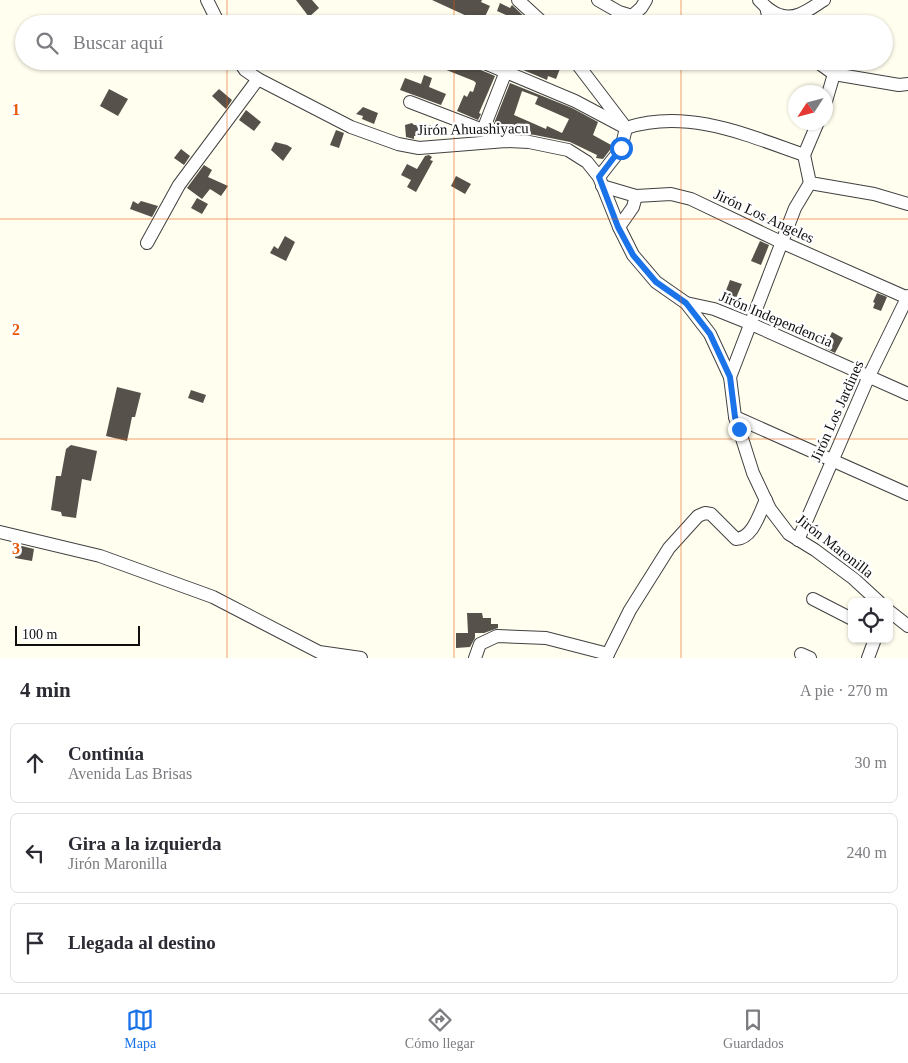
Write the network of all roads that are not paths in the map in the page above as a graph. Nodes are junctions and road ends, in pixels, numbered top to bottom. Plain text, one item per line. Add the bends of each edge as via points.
1 (206, 0) edge
2 (505, 0) edge
3 (598, 0) edge
4 (646, 0) edge
5 (824, 0) edge
6 (519, 1) edge
7 (763, 4) edge
8 (214, 15) edge
9 (527, 15) edge
10 (629, 15) edge
11 (633, 15) edge
12 (779, 15) edge
13 (798, 15) edge
14 (245, 70) edge
15 (506, 70) edge
16 (516, 70) edge
17 (582, 70) edge
18 (828, 70) edge
19 (834, 74) junction
20 (258, 79) junction
21 (908, 84) edge
22 (831, 85) edge
23 (410, 102) dead end
24 (626, 128) junction
25 (483, 130) junction
26 (815, 130) edge
27 (506, 141) junction
28 (804, 155) junction
29 (600, 181) junction
30 (810, 183) junction
31 (636, 196) junction
32 (908, 204) edge
33 (618, 227) junction
34 (781, 242) junction
35 (147, 243) dead end
36 (908, 297) edge
37 (686, 303) junction
38 (749, 323) junction
39 (869, 376) junction
40 (730, 377) junction
41 (908, 394) edge
42 (735, 417) junction
43 (833, 461) junction
44 (908, 494) edge
45 (766, 500) junction
46 (0, 532) edge
47 (798, 540) junction
48 (875, 598) edge
49 (813, 599) dead end
50 (893, 614) edge
51 (848, 617) edge
52 (908, 626) edge
53 (874, 643) edge
54 (337, 656) edge
55 (607, 656) edge
56 (361, 658) edge
57 (474, 658) edge
58 (868, 658) edge

1 - 8 street
2 - 6 street
3 - 10 street
4 - 11 street
5 - 13 street
6 - 9 street
7 - 12 street
14 - 20 street, Jirón Ahuashiyacu
15 - 25 street
16 - 24 street
17 - 24 street
18 - 19 street
19 - 21 street
19 - 22 street
20 - 27 street, Jirón Ahuashiyacu via 351,127 398,144 418,148
20 - 35 street via 179,185
23 - 25 street
24 - 28 street via 642,122 700,122 738,131
24 - 29 street via 621,148
25 - 27 street
26 - 28 street
27 - 29 street, Jirón Ahuashiyacu via 568,150 587,162
28 - 30 street
29 - 31 street, Jirón Los Angeles
29 - 33 street, Jirón Maronilla
30 - 32 street via 874,194
30 - 34 street
31 - 33 street
31 - 34 street, Jirón Los Angeles via 670,194 691,199
33 - 37 street, Jirón Maronilla via 644,269 656,282
34 - 36 street, Jirón Los Angeles
34 - 38 street
36 - 39 street, Jirón Los Jardines
37 - 38 street, Jirón Independencia via 714,309
37 - 40 street, Jirón Maronilla via 710,334
38 - 39 street, Jirón Independencia
38 - 40 street
39 - 41 street, Jirón Independencia
39 - 43 street, Jirón Los Jardines
40 - 42 street, Jirón Maronilla
42 - 43 street
42 - 45 street, Jirón Maronilla via 753,473
43 - 44 street
43 - 47 street, Jirón Los Jardines
45 - 47 street, Jirón Maronilla via 789,534
45 - 55 street via 743,539 736,539 711,514 698,516 669,548 630,610
46 - 54 street via 107,558 213,597 319,652
47 - 48 street, Jirón Maronilla via 854,579
49 - 51 street
50 - 52 street
53 - 58 street
54 - 56 street
55 - 57 street via 546,638 497,636 480,644

